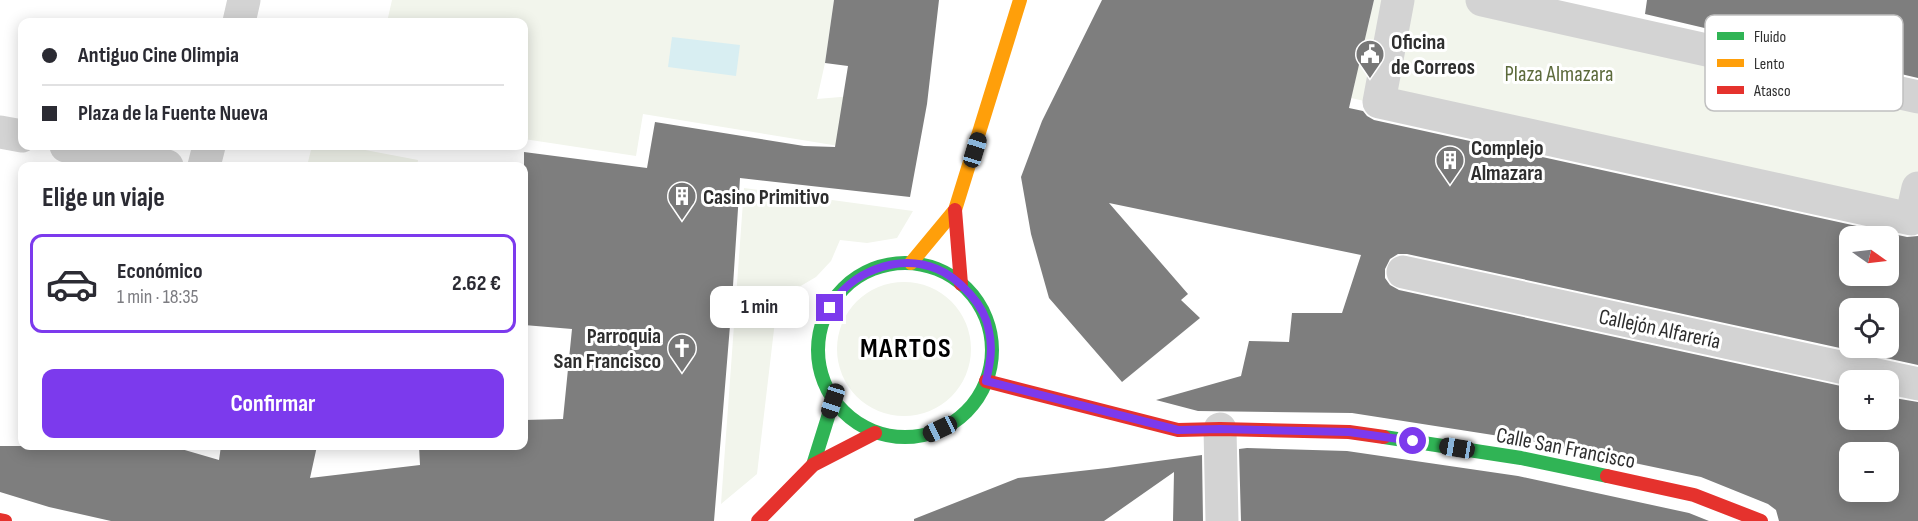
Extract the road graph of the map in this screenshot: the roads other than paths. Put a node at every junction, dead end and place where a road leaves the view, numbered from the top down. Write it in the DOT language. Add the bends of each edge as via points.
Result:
graph roads {
  1 [pos="244,0"];
  2 [pos="1020,0"];
  3 [pos="1398,0"];
  4 [pos="1482,0"];
  5 [pos="240,18"];
  6 [pos="1705,50"];
  7 [pos="1903,94"];
  8 [pos="1918,97"];
  9 [pos="0,132"];
  10 [pos="18,135"];
  11 [pos="86,150"];
  12 [pos="147,162"];
  13 [pos="1918,188"];
  14 [pos="955,210"];
  15 [pos="911,263"];
  16 [pos="1403,272"];
  17 [pos="961,284"];
  18 [pos="986,381"];
  19 [pos="1918,384"];
  20 [pos="833,401"];
  21 [pos="1220,429"];
  22 [pos="875,433"];
  23 [pos="813,465"];
  24 [pos="0,520"];
  25 [pos="5,521"];
  26 [pos="758,521"];
  27 [pos="1222,521"];
  28 [pos="1761,521"];
  1 -- 5 [label="street"];
  2 -- 14 [label="street"];
  3 -- 13 [label="street" via="1379,102 1911,219"];
  4 -- 6 [label="street"];
  7 -- 8 [label="street"];
  9 -- 10 [label="street"];
  11 -- 12 [label="street"];
  14 -- 15 [label="street"];
  14 -- 17 [label="street"];
  15 -- 17 [label="street" via="937,269"];
  15 -- 20 [label="street" via="866,273 836,296 823,320 817,348 821,376"];
  16 -- 19 [label="street, Callejón Alfarería"];
  17 -- 18 [label="street" via="978,304 989,328 992,355"];
  18 -- 21 [label="street, Calle San Francisco" via="1178,430"];
  18 -- 22 [label="street" via="973,405 953,423 928,435 902,438"];
  20 -- 22 [label="street" via="852,420"];
  20 -- 23 [label="street"];
  21 -- 27 [label="street"];
  21 -- 28 [label="street, Calle San Francisco" via="1349,432 1521,458 1694,495"];
  22 -- 23 [label="street"];
  23 -- 26 [label="street"];
  24 -- 25 [label="street"];
}
